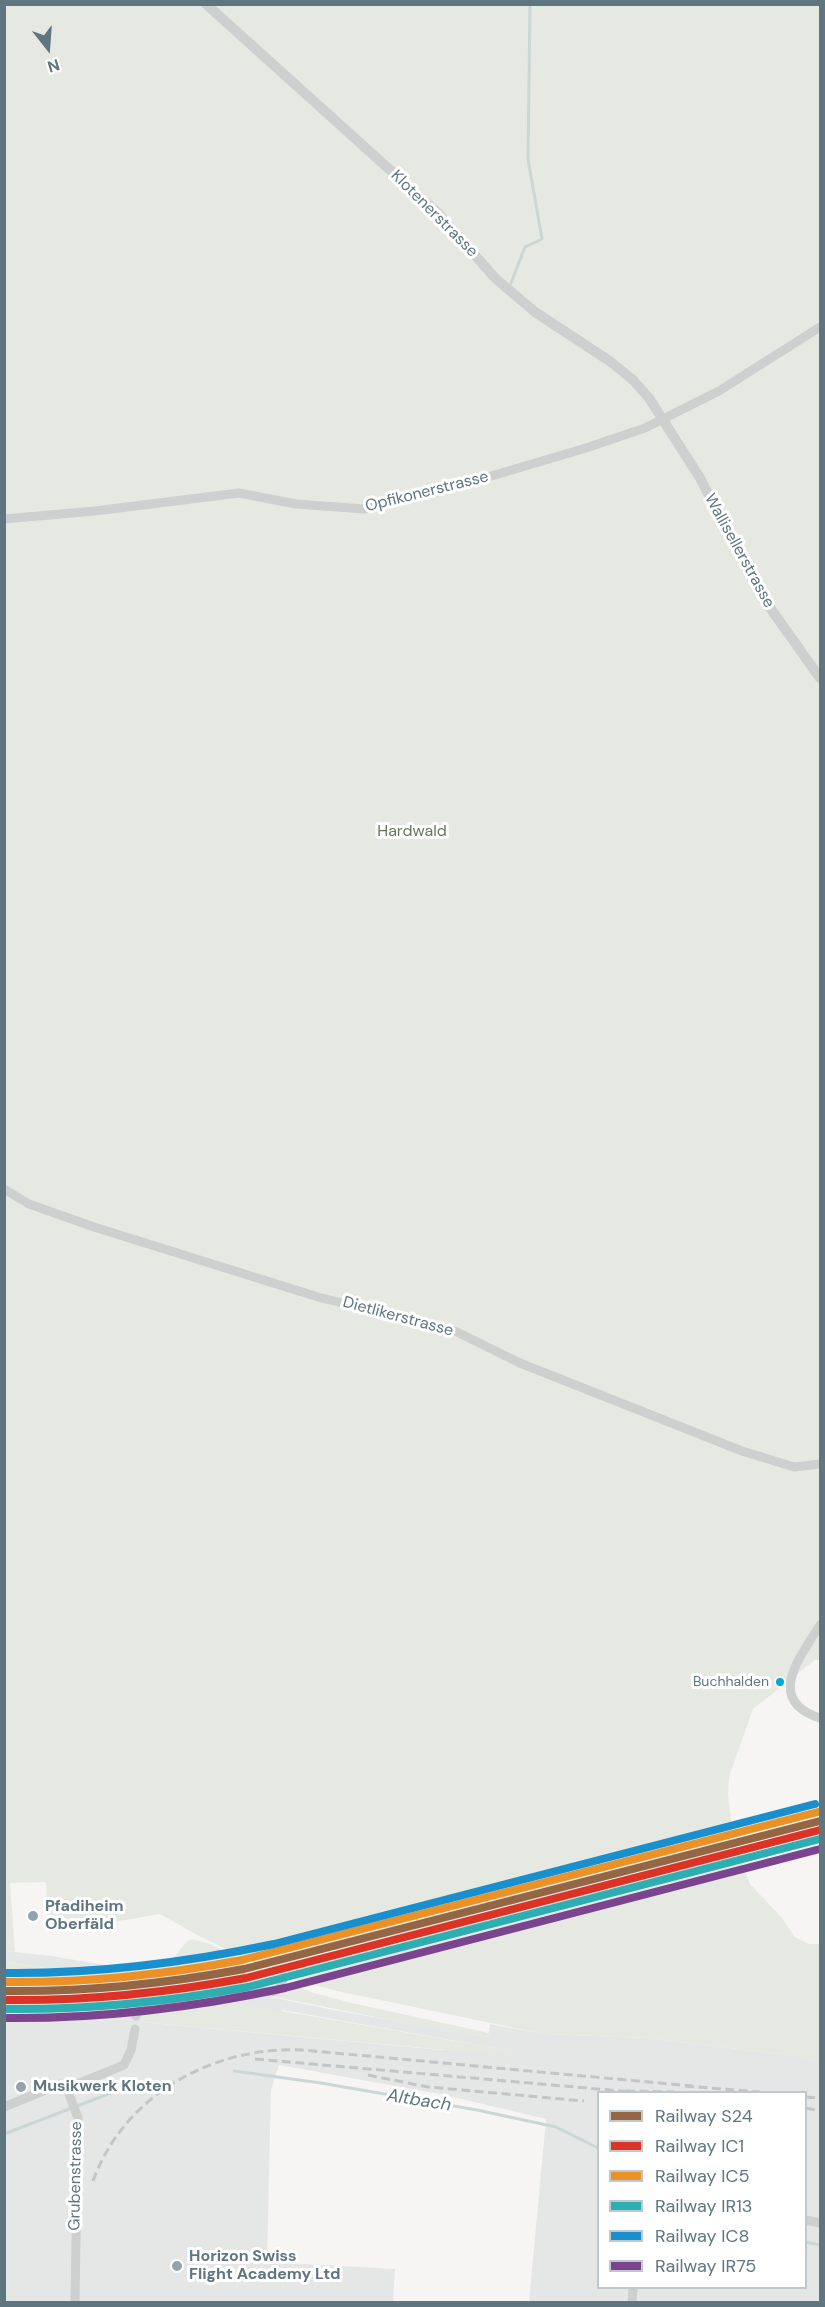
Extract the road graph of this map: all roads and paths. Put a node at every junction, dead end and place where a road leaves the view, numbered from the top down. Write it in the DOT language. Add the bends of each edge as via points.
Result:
graph roads {
  1 [pos="206,4"];
  2 [pos="820,327"];
  3 [pos="663,420"];
  4 [pos="4,519"];
  5 [pos="820,678"];
  6 [pos="4,1189"];
  7 [pos="820,1464"];
  8 [pos="820,1625"];
  9 [pos="820,1718"];
  10 [pos="284,1977"];
  11 [pos="136,2016"];
  12 [pos="135,2029"];
  13 [pos="70,2087"];
  14 [pos="4,2107"];
  15 [pos="75,2302"];
  1 -- 3 [label="street, Klotenerstrasse" via="440,215 495,278 535,312 633,380"];
  2 -- 3 [label="street, Opfikonerstrasse" via="719,391"];
  3 -- 4 [label="street, Opfikonerstrasse" via="586,448 434,493 363,509 296,504 239,493"];
  3 -- 5 [label="street, Wallisellerstrasse" via="700,478 768,605"];
  6 -- 7 [label="street, Dietlikerstrasse" via="29,1204 94,1227 318,1297 455,1331 520,1363 742,1450 794,1467"];
  8 -- 9 [label="street" via="793,1668 790,1684 794,1700"];
  10 -- 11 [label="street" via="279,1989 273,1992 251,1991 207,2002 157,2003 139,2009"];
  12 -- 13 [label="street" via="123,2065"];
  13 -- 14 [label="street" via="60,2084"];
  13 -- 15 [label="street, Grubenstrasse" via="76,2114"];
}
